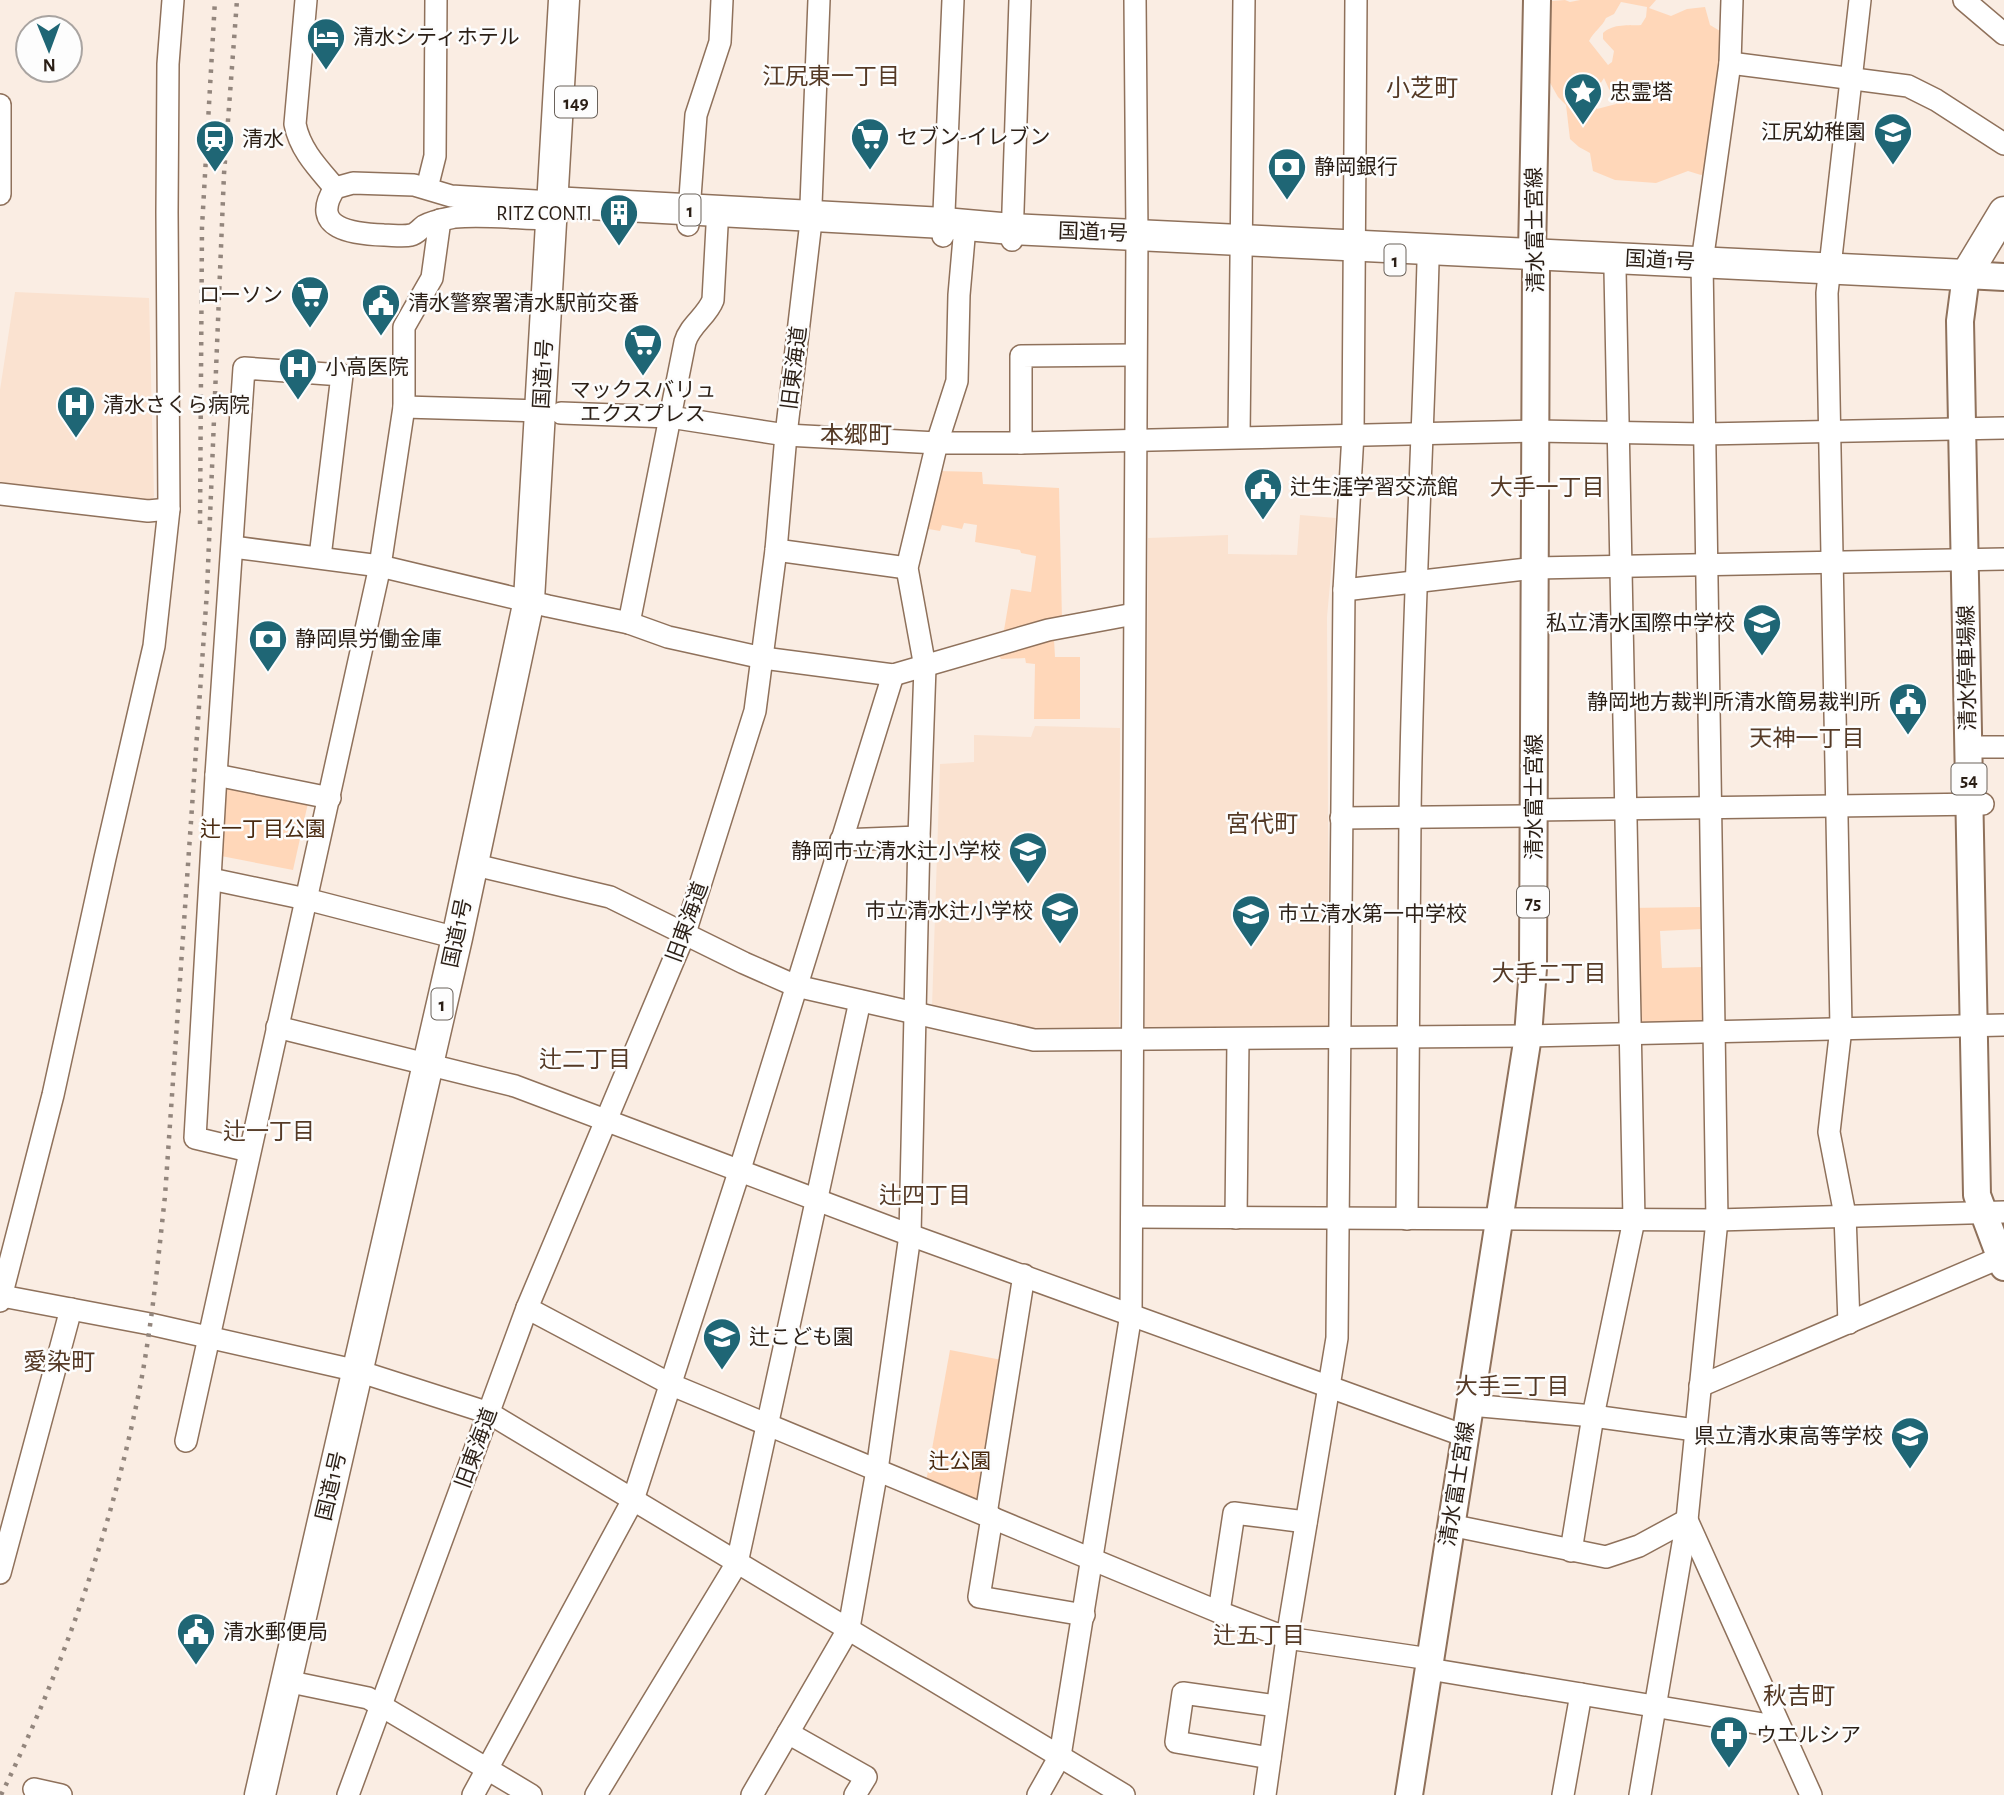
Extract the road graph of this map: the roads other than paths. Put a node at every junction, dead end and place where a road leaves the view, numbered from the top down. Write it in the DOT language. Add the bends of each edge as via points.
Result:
graph roads {
  1 [pos="173,0"];
  2 [pos="306,0"];
  3 [pos="436,0"];
  4 [pos="564,0"];
  5 [pos="582,0"];
  6 [pos="722,0"];
  7 [pos="819,0"];
  8 [pos="953,0"];
  9 [pos="1020,0"];
  10 [pos="1135,0"];
  11 [pos="1244,0"];
  12 [pos="1356,0"];
  13 [pos="1537,0"];
  14 [pos="1732,0"];
  15 [pos="1860,0"];
  16 [pos="1965,0"];
  17 [pos="2004,34"];
  18 [pos="1730,63"];
  19 [pos="1850,79"];
  20 [pos="0,105"];
  21 [pos="2004,144"];
  22 [pos="335,188"];
  23 [pos="427,188"];
  24 [pos="0,194"];
  25 [pos="561,211"];
  26 [pos="2004,212"];
  27 [pos="440,220"];
  28 [pos="698,220"];
  29 [pos="810,223"];
  30 [pos="950,233"];
  31 [pos="1012,234"];
  32 [pos="1137,241"];
  33 [pos="2004,243"];
  34 [pos="1240,246"];
  35 [pos="1355,251"];
  36 [pos="1534,260"];
  37 [pos="1427,262"];
  38 [pos="1702,268"];
  39 [pos="1615,270"];
  40 [pos="1828,274"];
  41 [pos="1984,282"];
  42 [pos="1135,355"];
  43 [pos="404,407"];
  44 [pos="551,412"];
  45 [pos="670,417"];
  46 [pos="1969,428"];
  47 [pos="2004,428"];
  48 [pos="1536,431"];
  49 [pos="1830,431"];
  50 [pos="1620,433"];
  51 [pos="1353,434"];
  52 [pos="1422,434"];
  53 [pos="1704,434"];
  54 [pos="786,435"];
  55 [pos="1239,437"];
  56 [pos="1134,439"];
  57 [pos="937,443"];
  58 [pos="1021,443"];
  59 [pos="0,494"];
  60 [pos="169,509"];
  61 [pos="233,547"];
  62 [pos="776,550"];
  63 [pos="320,557"];
  64 [pos="1971,559"];
  65 [pos="2004,559"];
  66 [pos="1833,562"];
  67 [pos="1708,565"];
  68 [pos="380,566"];
  69 [pos="1622,567"];
  70 [pos="907,568"];
  71 [pos="1535,569"];
  72 [pos="1415,582"];
  73 [pos="1344,590"];
  74 [pos="539,603"];
  75 [pos="1134,614"];
  76 [pos="629,623"];
  77 [pos="763,658"];
  78 [pos="926,667"];
  79 [pos="892,675"];
  80 [pos="1992,747"];
  81 [pos="216,775"];
  82 [pos="330,798"];
  83 [pos="1976,803"];
  84 [pos="1837,805"];
  85 [pos="1712,807"];
  86 [pos="1625,809"];
  87 [pos="1534,813"];
  88 [pos="1410,817"];
  89 [pos="1341,818"];
  90 [pos="919,837"];
  91 [pos="841,840"];
  92 [pos="481,865"];
  93 [pos="211,878"];
  94 [pos="306,900"];
  95 [pos="685,933"];
  96 [pos="457,938"];
  97 [pos="796,986"];
  98 [pos="860,1001"];
  99 [pos="916,1013"];
  100 [pos="1988,1025"];
  101 [pos="277,1027"];
  102 [pos="1840,1028"];
  103 [pos="1716,1032"];
  104 [pos="1630,1034"];
  105 [pos="1528,1036"];
  106 [pos="1410,1038"];
  107 [pos="1134,1039"];
  108 [pos="1339,1039"];
  109 [pos="1238,1040"];
  110 [pos="437,1066"];
  111 [pos="607,1121"];
  112 [pos="249,1151"];
  113 [pos="740,1169"];
  114 [pos="817,1200"];
  115 [pos="1845,1215"];
  116 [pos="1132,1217"];
  117 [pos="1236,1218"];
  118 [pos="1338,1219"];
  119 [pos="1407,1219"];
  120 [pos="1500,1220"];
  121 [pos="1634,1220"];
  122 [pos="1717,1220"];
  123 [pos="910,1235"];
  124 [pos="1999,1236"];
  125 [pos="1024,1275"];
  126 [pos="1,1298"];
  127 [pos="527,1308"];
  128 [pos="71,1309"];
  129 [pos="1130,1314"];
  130 [pos="1849,1322"];
  131 [pos="209,1337"];
  132 [pos="367,1374"];
  133 [pos="672,1385"];
  134 [pos="1700,1386"];
  135 [pos="1328,1388"];
  136 [pos="1470,1405"];
  137 [pos="489,1413"];
  138 [pos="1592,1416"];
  139 [pos="767,1424"];
  140 [pos="1695,1430"];
  141 [pos="1465,1436"];
  142 [pos="186,1441"];
  143 [pos="877,1471"];
  144 [pos="634,1500"];
  145 [pos="989,1515"];
  146 [pos="1687,1520"];
  147 [pos="1306,1522"];
  148 [pos="1450,1525"];
  149 [pos="1571,1551"];
  150 [pos="1093,1559"];
  151 [pos="737,1563"];
  152 [pos="0,1573"];
  153 [pos="1219,1612"];
  154 [pos="1084,1615"];
  155 [pos="849,1628"];
  156 [pos="1287,1638"];
  157 [pos="1429,1664"];
  158 [pos="297,1682"];
  159 [pos="1581,1694"];
  160 [pos="382,1706"];
  161 [pos="1277,1706"];
  162 [pos="1655,1706"];
  163 [pos="1780,1727"];
  164 [pos="788,1734"];
  165 [pos="1060,1756"];
  166 [pos="1270,1758"];
  167 [pos="487,1770"];
  168 [pos="34,1789"];
  169 [pos="61,1795"];
  170 [pos="261,1795"];
  171 [pos="280,1795"];
  172 [pos="348,1795"];
  173 [pos="473,1795"];
  174 [pos="531,1795"];
  175 [pos="596,1795"];
  176 [pos="752,1795"];
  177 [pos="855,1795"];
  178 [pos="1038,1795"];
  179 [pos="1124,1795"];
  180 [pos="1265,1795"];
  181 [pos="1409,1795"];
  182 [pos="1563,1795"];
  183 [pos="1640,1795"];
  184 [pos="1811,1795"];
  1 -- 60 [label="street" via="168,64"];
  2 -- 22 [label="street" via="295,124 306,154"];
  3 -- 23 [label="street" via="435,156"];
  4 -- 25 [label="highway, 149"];
  5 -- 25 [label="highway, 149"];
  6 -- 28 [label="street" via="720,42 696,115"];
  7 -- 29 [label="street, 旧東海道"];
  8 -- 30 [label="street"];
  9 -- 31 [label="street"];
  10 -- 32 [label="street"];
  11 -- 34 [label="street"];
  12 -- 35 [label="street"];
  13 -- 36 [label="main road, 清水富士宮線 / 75"];
  14 -- 18 [label="street"];
  15 -- 19 [label="street"];
  16 -- 17 [label="street"];
  18 -- 19 [label="street"];
  18 -- 38 [label="street"];
  19 -- 21 [label="street" via="1908,86"];
  19 -- 40 [label="street"];
  20 -- 24 [label="street"];
  22 -- 23 [label="street" via="353,183"];
  22 -- 27 [label="street" via="328,217 345,232 411,235"];
  23 -- 25 [label="street" via="451,196"];
  25 -- 27 [label="street"];
  25 -- 28 [label="highway, 国道1号 / 1"];
  25 -- 44 [label="highway, 国道1号 / 1"];
  26 -- 41 [label="highway"];
  27 -- 43 [label="street" via="432,278 404,327"];
  28 -- 29 [label="highway, 国道1号 / 1"];
  28 -- 45 [label="street" via="713,300 688,333"];
  29 -- 30 [label="highway, 国道1号 / 1"];
  29 -- 54 [label="street, 旧東海道"];
  30 -- 31 [label="highway, 国道1号 / 1"];
  30 -- 57 [label="street" via="959,295 957,381"];
  31 -- 32 [label="highway, 国道1号 / 1"];
  32 -- 34 [label="highway, 国道1号 / 1"];
  32 -- 42 [label="street"];
  33 -- 41 [label="highway"];
  34 -- 35 [label="highway, 国道1号 / 1"];
  34 -- 55 [label="street"];
  35 -- 36 [label="highway, 国道1号 / 1"];
  35 -- 37 [label="highway, 国道1号 / 1"];
  35 -- 51 [label="street"];
  36 -- 37 [label="highway, 国道1号 / 1"];
  36 -- 38 [label="highway, 国道1号 / 1"];
  36 -- 39 [label="highway, 国道1号 / 1"];
  36 -- 48 [label="main road, 清水富士宮線 / 75"];
  37 -- 52 [label="street"];
  38 -- 39 [label="highway, 国道1号 / 1"];
  38 -- 40 [label="highway, 国道1号 / 1"];
  38 -- 53 [label="street"];
  39 -- 50 [label="street"];
  40 -- 41 [label="highway, 国道1号 / 1"];
  40 -- 49 [label="street"];
  41 -- 46 [label="main road, 清水停車場線 / 54" via="1973,324"];
  42 -- 56 [label="street"];
  42 -- 58 [label="street" via="1021,356"];
  43 -- 44 [label="street"];
  43 -- 68 [label="street"];
  44 -- 45 [label="street"];
  44 -- 74 [label="highway, 国道1号 / 1"];
  45 -- 54 [label="street"];
  45 -- 76 [label="street"];
  46 -- 47 [label="street"];
  46 -- 49 [label="street"];
  46 -- 64 [label="main road, 清水停車場線 / 54"];
  48 -- 50 [label="street"];
  48 -- 52 [label="street"];
  48 -- 71 [label="main road, 清水富士宮線 / 75"];
  49 -- 53 [label="street"];
  49 -- 66 [label="street"];
  50 -- 53 [label="street"];
  50 -- 69 [label="street"];
  51 -- 52 [label="street"];
  51 -- 55 [label="street"];
  51 -- 73 [label="street"];
  52 -- 72 [label="street"];
  53 -- 67 [label="street"];
  54 -- 57 [label="street"];
  54 -- 62 [label="street, 旧東海道"];
  55 -- 56 [label="street"];
  56 -- 58 [label="street"];
  56 -- 75 [label="street"];
  57 -- 58 [label="street"];
  57 -- 70 [label="street"];
  59 -- 60 [label="street" via="148,511"];
  60 -- 126 [label="street" via="154,646 53,1095"];
  61 -- 63 [label="street"];
  61 -- 63 [label="street" via="244,368 342,375"];
  61 -- 81 [label="street"];
  62 -- 70 [label="street"];
  62 -- 77 [label="street, 旧東海道"];
  63 -- 68 [label="street"];
  64 -- 65 [label="street"];
  64 -- 66 [label="street"];
  64 -- 80 [label="main road, 清水停車場線 / 54"];
  64 -- 83 [label="main road, 清水停車場線 / 54"];
  66 -- 67 [label="street"];
  66 -- 84 [label="street"];
  67 -- 69 [label="street"];
  67 -- 85 [label="street"];
  68 -- 74 [label="street"];
  68 -- 82 [label="street"];
  69 -- 71 [label="street"];
  69 -- 86 [label="street"];
  70 -- 78 [label="street"];
  71 -- 72 [label="street"];
  71 -- 87 [label="main road, 清水富士宮線 / 75"];
  72 -- 73 [label="street"];
  72 -- 88 [label="street"];
  73 -- 89 [label="street"];
  74 -- 76 [label="street"];
  74 -- 92 [label="highway, 国道1号 / 1"];
  75 -- 78 [label="street" via="1048,630"];
  75 -- 107 [label="street"];
  76 -- 77 [label="street" via="668,637"];
  77 -- 79 [label="street"];
  77 -- 95 [label="street, 旧東海道" via="748,738"];
  78 -- 79 [label="street"];
  78 -- 90 [label="street"];
  79 -- 91 [label="street"];
  80 -- 83 [label="main road, 清水停車場線 / 54"];
  81 -- 82 [label="street"];
  81 -- 93 [label="street"];
  82 -- 94 [label="street"];
  83 -- 84 [label="street"];
  83 -- 100 [label="main road, 清水停車場線 / 54"];
  84 -- 85 [label="street"];
  84 -- 102 [label="street"];
  85 -- 86 [label="street"];
  85 -- 103 [label="street"];
  86 -- 87 [label="street"];
  86 -- 104 [label="street"];
  87 -- 88 [label="street"];
  87 -- 105 [label="main road, 清水富士宮線 / 75"];
  88 -- 89 [label="street"];
  88 -- 106 [label="street"];
  89 -- 108 [label="street"];
  90 -- 91 [label="street"];
  90 -- 99 [label="street"];
  91 -- 97 [label="street"];
  92 -- 95 [label="street" via="610,897"];
  92 -- 96 [label="highway, 国道1号 / 1"];
  92 -- 110 [label="highway, 国道1号 / 1"];
  93 -- 94 [label="street"];
  93 -- 112 [label="street" via="195,1139"];
  94 -- 96 [label="street"];
  94 -- 101 [label="street"];
  95 -- 97 [label="street"];
  95 -- 111 [label="street, 旧東海道"];
  96 -- 110 [label="highway, 国道1号 / 1"];
  97 -- 98 [label="street"];
  97 -- 113 [label="street"];
  98 -- 99 [label="street"];
  98 -- 114 [label="street"];
  99 -- 107 [label="street" via="1034,1040"];
  99 -- 123 [label="street"];
  100 -- 102 [label="street"];
  100 -- 124 [label="main road, 清水停車場線 / 54" via="1990,1194"];
  101 -- 110 [label="street"];
  101 -- 112 [label="street"];
  102 -- 103 [label="street"];
  102 -- 115 [label="street" via="1829,1132"];
  103 -- 104 [label="street"];
  103 -- 122 [label="street"];
  104 -- 105 [label="street"];
  104 -- 121 [label="street"];
  105 -- 106 [label="street"];
  105 -- 120 [label="main road, 清水富士宮線 / 75"];
  106 -- 108 [label="street"];
  106 -- 119 [label="street"];
  107 -- 109 [label="street"];
  107 -- 116 [label="street"];
  108 -- 109 [label="street"];
  108 -- 118 [label="street"];
  109 -- 117 [label="street"];
  110 -- 111 [label="street" via="515,1086"];
  110 -- 132 [label="highway, 国道1号 / 1"];
  111 -- 113 [label="street"];
  111 -- 127 [label="street, 旧東海道"];
  112 -- 131 [label="street"];
  113 -- 114 [label="street"];
  113 -- 133 [label="street"];
  114 -- 123 [label="street"];
  114 -- 139 [label="street"];
  115 -- 122 [label="street"];
  115 -- 124 [label="street"];
  115 -- 130 [label="street"];
  116 -- 117 [label="street"];
  116 -- 129 [label="street"];
  117 -- 118 [label="street"];
  118 -- 119 [label="street"];
  118 -- 135 [label="street" via="1337,1338"];
  119 -- 120 [label="street"];
  120 -- 121 [label="street"];
  120 -- 136 [label="main road, 清水富士宮線 / 75"];
  121 -- 122 [label="street"];
  121 -- 138 [label="street"];
  122 -- 134 [label="street"];
  123 -- 125 [label="street"];
  123 -- 143 [label="street"];
  124 -- 130 [label="street"];
  125 -- 129 [label="street"];
  125 -- 145 [label="street"];
  126 -- 128 [label="street"];
  127 -- 133 [label="street"];
  127 -- 137 [label="street, 旧東海道"];
  128 -- 131 [label="street"];
  128 -- 152 [label="street"];
  129 -- 135 [label="street"];
  129 -- 150 [label="street"];
  130 -- 134 [label="street"];
  131 -- 132 [label="street"];
  131 -- 142 [label="street"];
  132 -- 137 [label="street"];
  132 -- 158 [label="highway, 国道1号 / 1"];
  133 -- 139 [label="street"];
  133 -- 144 [label="street"];
  134 -- 140 [label="street"];
  135 -- 141 [label="street"];
  135 -- 147 [label="street"];
  136 -- 138 [label="street"];
  136 -- 141 [label="main road, 清水富士宮線 / 75"];
  137 -- 144 [label="street"];
  137 -- 160 [label="street, 旧東海道"];
  138 -- 140 [label="street"];
  138 -- 149 [label="street"];
  139 -- 143 [label="street"];
  139 -- 151 [label="street"];
  140 -- 146 [label="street"];
  141 -- 148 [label="main road, 清水富士宮線 / 75"];
  143 -- 145 [label="street"];
  143 -- 155 [label="street"];
  144 -- 151 [label="street"];
  144 -- 167 [label="street"];
  145 -- 150 [label="street"];
  145 -- 154 [label="street" via="979,1597"];
  146 -- 149 [label="street" via="1639,1546 1606,1557"];
  146 -- 162 [label="street"];
  146 -- 163 [label="street"];
  147 -- 153 [label="street" via="1234,1513"];
  147 -- 156 [label="street"];
  148 -- 149 [label="street"];
  148 -- 157 [label="main road, 清水富士宮線 / 75"];
  150 -- 153 [label="street"];
  150 -- 154 [label="street"];
  151 -- 155 [label="street"];
  151 -- 175 [label="street"];
  153 -- 156 [label="street"];
  154 -- 165 [label="street"];
  155 -- 164 [label="street"];
  155 -- 165 [label="street"];
  156 -- 157 [label="street"];
  156 -- 161 [label="street"];
  157 -- 159 [label="street"];
  157 -- 181 [label="main road, 清水富士宮線 / 75"];
  158 -- 160 [label="street" via="368,1698"];
  158 -- 170 [label="highway, 国道1号 / 1"];
  158 -- 171 [label="highway, 国道1号 / 1"];
  159 -- 162 [label="street"];
  159 -- 182 [label="street"];
  160 -- 167 [label="street"];
  160 -- 172 [label="street, 旧東海道"];
  161 -- 166 [label="street"];
  161 -- 166 [label="street" via="1183,1693 1176,1742"];
  162 -- 163 [label="street"];
  162 -- 183 [label="street"];
  163 -- 184 [label="street"];
  164 -- 176 [label="street"];
  164 -- 177 [label="street" via="866,1777"];
  165 -- 178 [label="street"];
  165 -- 179 [label="street"];
  166 -- 180 [label="street"];
  167 -- 173 [label="street"];
  167 -- 174 [label="street"];
  168 -- 169 [label="street"];
}
